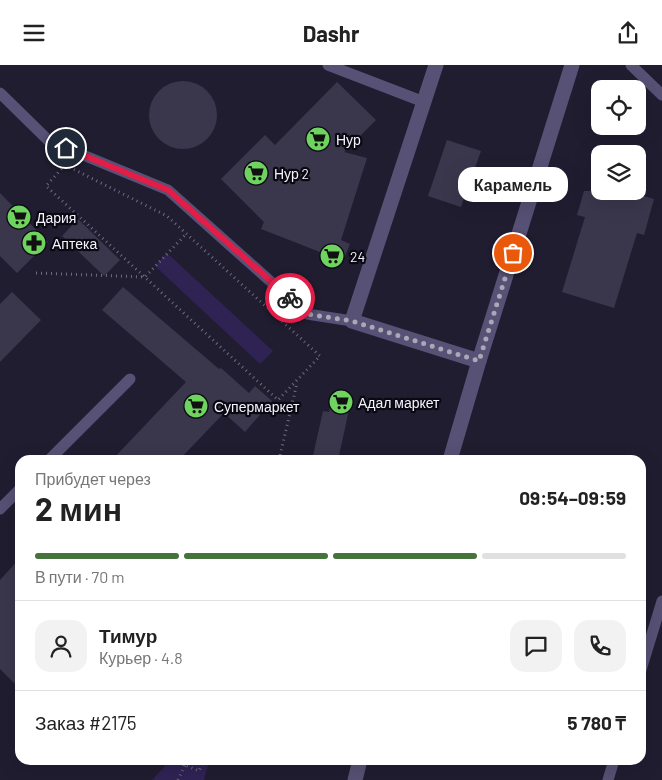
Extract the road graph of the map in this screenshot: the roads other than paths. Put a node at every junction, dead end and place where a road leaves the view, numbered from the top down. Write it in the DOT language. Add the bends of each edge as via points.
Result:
graph roads {
  1 [pos="328,65"];
  2 [pos="436,65"];
  3 [pos="572,65"];
  4 [pos="631,65"];
  5 [pos="0,93"];
  6 [pos="662,95"];
  7 [pos="424,102"];
  8 [pos="352,321"];
  9 [pos="479,361"];
  10 [pos="130,379"];
  11 [pos="54,455"];
  12 [pos="451,455"];
  13 [pos="15,494"];
  14 [pos="0,509"];
  15 [pos="662,601"];
  16 [pos="646,654"];
  17 [pos="358,765"];
  18 [pos="612,765"];
  19 [pos="354,780"];
  20 [pos="608,780"];
  1 -- 7 [label="lane"];
  2 -- 7 [label="street"];
  3 -- 9 [label="street"];
  4 -- 6 [label="lane"];
  5 -- 8 [label="lane" via="49,141 168,190 307,314"];
  7 -- 8 [label="street"];
  8 -- 9 [label="street"];
  9 -- 12 [label="street"];
  10 -- 11 [label="lane"];
  13 -- 14 [label="lane"];
  15 -- 16 [label="lane"];
  17 -- 19 [label="street"];
  18 -- 20 [label="lane"];
}
